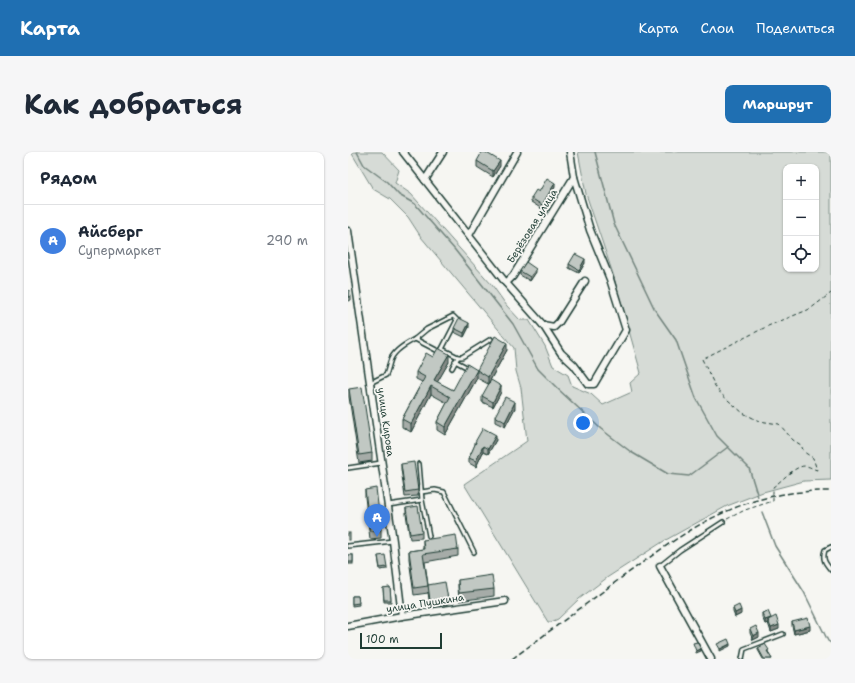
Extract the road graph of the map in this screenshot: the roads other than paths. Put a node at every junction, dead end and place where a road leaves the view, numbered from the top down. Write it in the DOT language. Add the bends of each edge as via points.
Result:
graph roads {
  1 [pos="403,152"];
  2 [pos="443,152"];
  3 [pos="517,152"];
  4 [pos="570,152"];
  5 [pos="574,177"];
  6 [pos="425,180"];
  7 [pos="348,230"];
  8 [pos="469,236"];
  9 [pos="585,281"];
  10 [pos="506,284"];
  11 [pos="543,325"];
  12 [pos="415,339"];
  13 [pos="490,339"];
  14 [pos="442,349"];
  15 [pos="458,357"];
  16 [pos="455,361"];
  17 [pos="452,368"];
  18 [pos="472,370"];
  19 [pos="370,383"];
  20 [pos="381,463"];
  21 [pos="419,464"];
  22 [pos="348,468"];
  23 [pos="421,492"];
  24 [pos="422,500"];
  25 [pos="388,505"];
  26 [pos="723,522"];
  27 [pos="428,536"];
  28 [pos="393,541"];
  29 [pos="348,546"];
  30 [pos="831,547"];
  31 [pos="474,552"];
  32 [pos="660,566"];
  33 [pos="831,570"];
  34 [pos="505,601"];
  35 [pos="402,616"];
  36 [pos="348,626"];
  37 [pos="783,634"];
  38 [pos="710,659"];
  39 [pos="742,659"];
  1 -- 6 [label="street"];
  2 -- 6 [label="street"];
  3 -- 8 [label="street"];
  4 -- 5 [label="street"];
  5 -- 10 [label="street, Берёзовая улица" via="514,276"];
  5 -- 11 [label="street" via="626,330 599,378 594,384 588,384 561,353"];
  6 -- 8 [label="street"];
  7 -- 19 [label="street, улица Кирова"];
  8 -- 10 [label="street"];
  9 -- 11 [label="street" via="559,322 554,327"];
  10 -- 11 [label="street"];
  12 -- 14 [label="lane" via="440,352"];
  12 -- 14 [label="lane" via="427,329 453,316 457,320"];
  12 -- 19 [label="lane" via="405,344 390,360 386,375"];
  13 -- 15 [label="lane"];
  14 -- 15 [label="lane"];
  15 -- 16 [label="lane"];
  16 -- 17 [label="lane"];
  16 -- 18 [label="lane"];
  19 -- 20 [label="street, улица Кирова"];
  20 -- 22 [label="lane"];
  20 -- 25 [label="street, улица Кирова"];
  21 -- 23 [label="lane"];
  23 -- 24 [label="lane"];
  23 -- 31 [label="lane" via="444,492"];
  24 -- 25 [label="lane"];
  24 -- 27 [label="lane"];
  25 -- 28 [label="street, улица Кирова"];
  26 -- 32 [label="lane"];
  28 -- 29 [label="lane"];
  28 -- 35 [label="street, улица Кирова"];
  30 -- 33 [label="lane" via="825,550 823,555"];
  32 -- 38 [label="street"];
  34 -- 35 [label="street, улица Пушкина"];
  35 -- 36 [label="street, улица Пушкина"];
  37 -- 39 [label="lane" via="744,650"];
}
